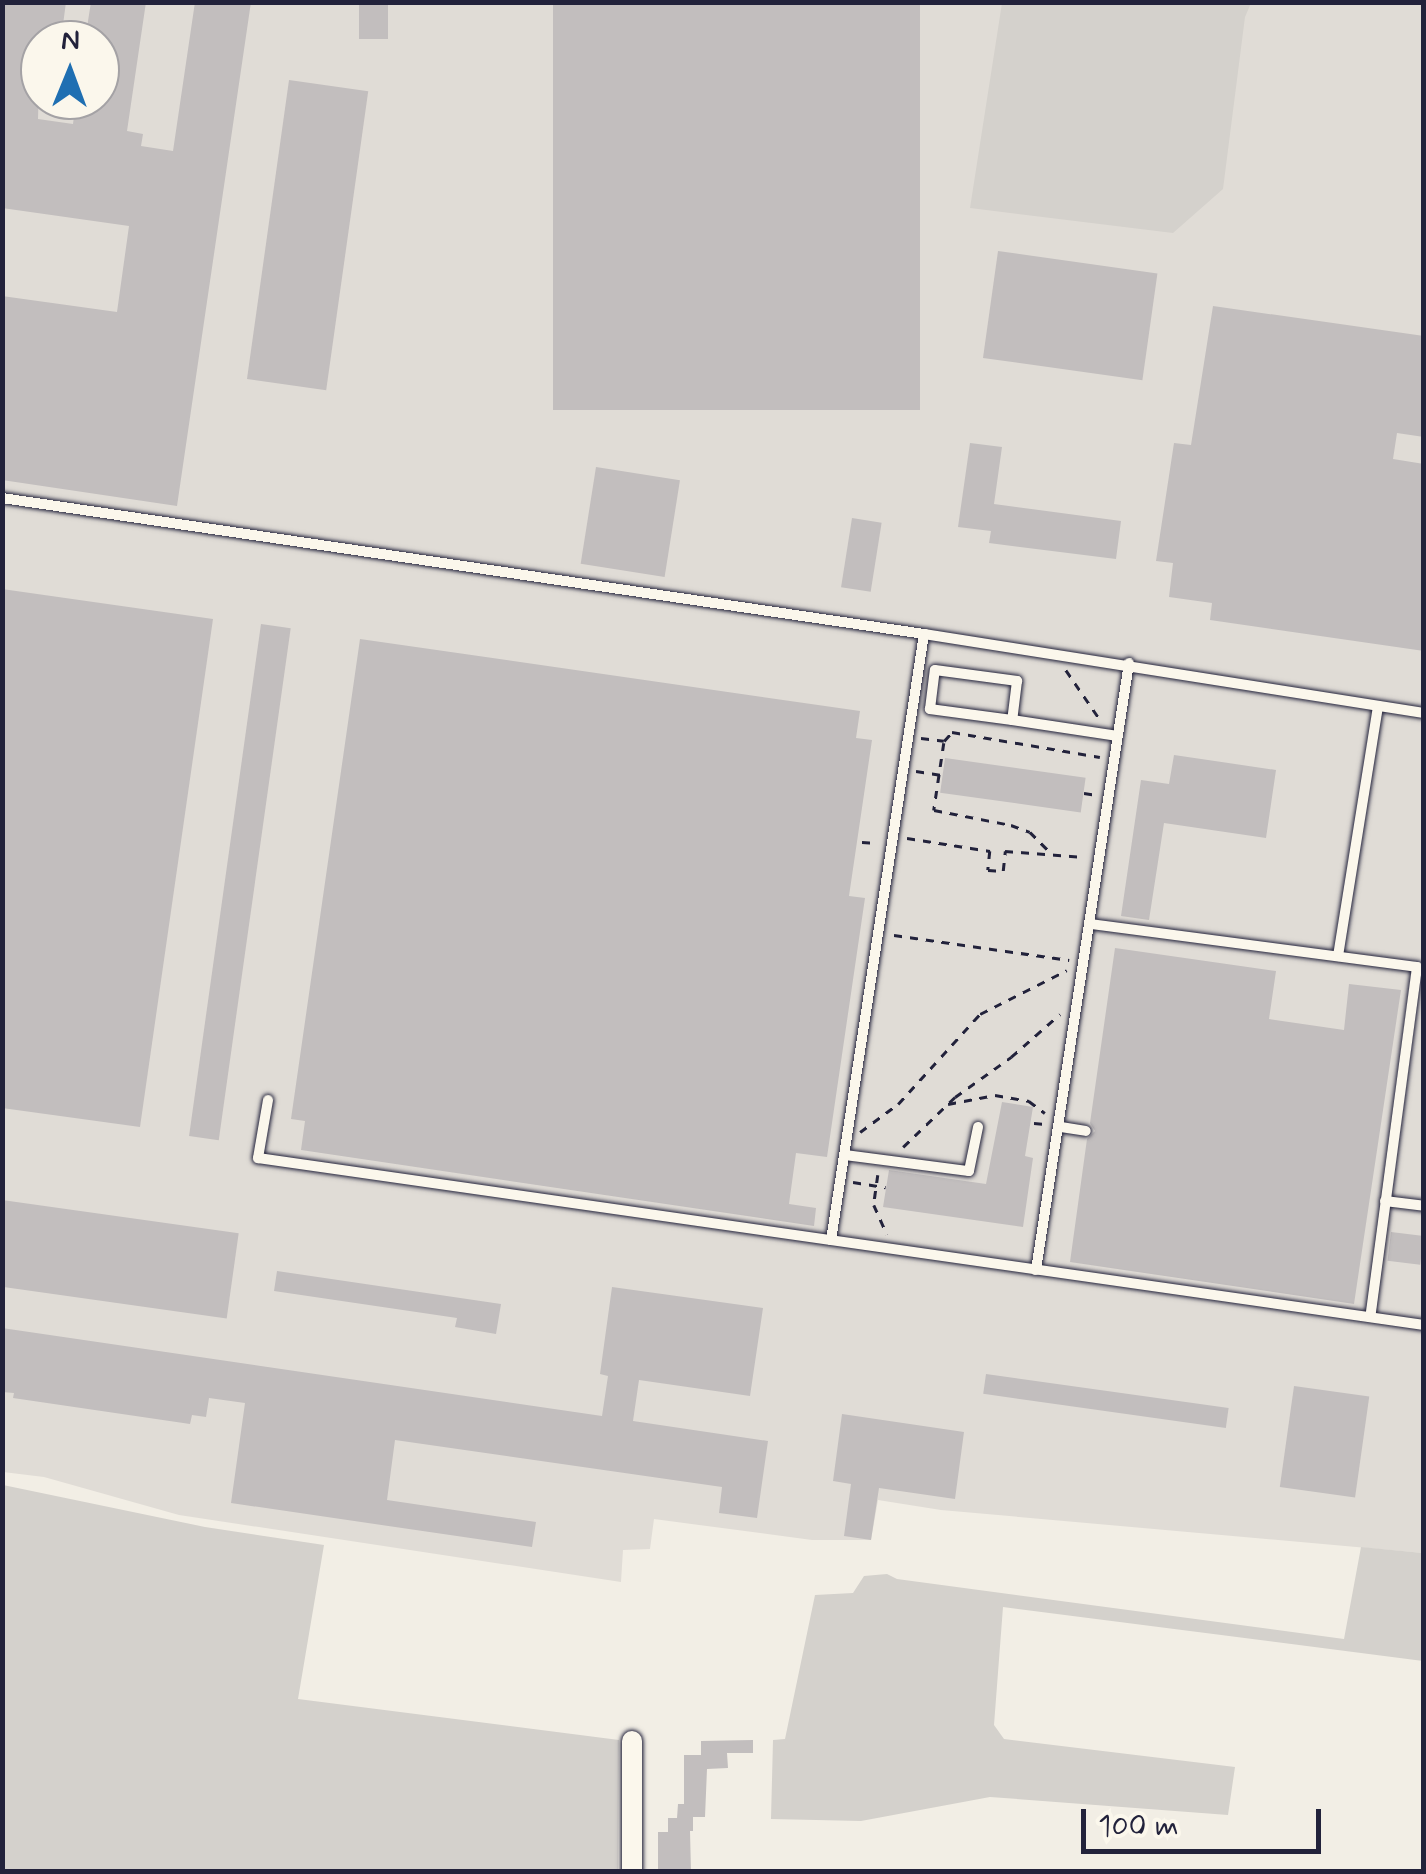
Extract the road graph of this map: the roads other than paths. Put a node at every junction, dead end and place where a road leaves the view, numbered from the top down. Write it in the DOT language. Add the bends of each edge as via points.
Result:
graph roads {
  1 [pos="2,498"];
  2 [pos="924,634"];
  3 [pos="1129,663"];
  4 [pos="1378,706"];
  5 [pos="1424,713"];
  6 [pos="1012,720"];
  7 [pos="1115,736"];
  8 [pos="1091,924"];
  9 [pos="1338,956"];
  10 [pos="1420,974"];
  11 [pos="268,1100"];
  12 [pos="978,1127"];
  13 [pos="1062,1127"];
  14 [pos="1086,1131"];
  15 [pos="845,1154"];
  16 [pos="1386,1201"];
  17 [pos="1424,1206"];
  18 [pos="831,1240"];
  19 [pos="1036,1270"];
  20 [pos="1370,1317"];
  21 [pos="1424,1325"];
  22 [pos="632,1741"];
  23 [pos="632,1872"];
  1 -- 2 [label="lane"];
  2 -- 3 [label="lane"];
  2 -- 15 [label="lane"];
  3 -- 4 [label="lane"];
  3 -- 7 [label="lane"];
  4 -- 5 [label="lane"];
  4 -- 9 [label="lane"];
  6 -- 6 [label="lane" via="1017,681 936,670 930,709"];
  6 -- 7 [label="lane"];
  7 -- 8 [label="lane"];
  8 -- 9 [label="lane"];
  8 -- 13 [label="lane"];
  9 -- 10 [label="lane" via="1417,967"];
  10 -- 16 [label="lane"];
  11 -- 18 [label="lane" via="258,1158"];
  12 -- 15 [label="lane" via="970,1171"];
  13 -- 14 [label="lane"];
  13 -- 19 [label="lane"];
  15 -- 18 [label="lane"];
  16 -- 17 [label="lane"];
  16 -- 20 [label="lane"];
  18 -- 19 [label="lane"];
  19 -- 20 [label="lane"];
  20 -- 21 [label="lane"];
  22 -- 23 [label="street"];
}
